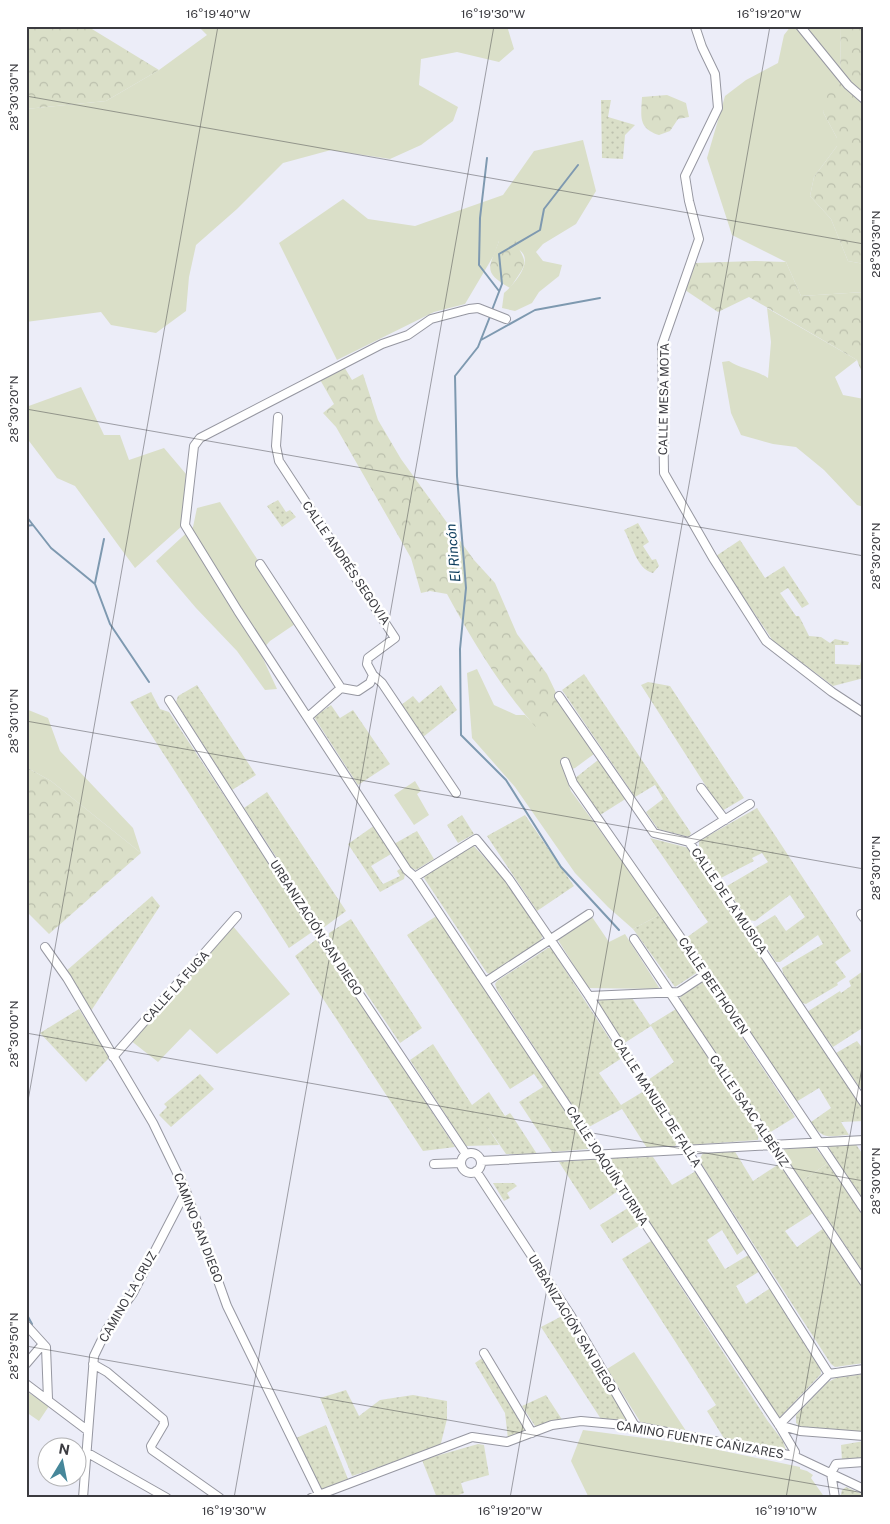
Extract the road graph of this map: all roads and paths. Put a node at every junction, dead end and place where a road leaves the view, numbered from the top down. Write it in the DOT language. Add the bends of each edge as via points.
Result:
graph roads {
  1 [pos="695,26"];
  2 [pos="800,26"];
  3 [pos="864,100"];
  4 [pos="506,319"];
  5 [pos="278,417"];
  6 [pos="260,564"];
  7 [pos="373,675"];
  8 [pos="341,688"];
  9 [pos="559,696"];
  10 [pos="169,700"];
  11 [pos="864,713"];
  12 [pos="308,717"];
  13 [pos="564,762"];
  14 [pos="701,788"];
  15 [pos="456,793"];
  16 [pos="750,804"];
  17 [pos="724,820"];
  18 [pos="689,842"];
  19 [pos="416,877"];
  20 [pos="589,914"];
  21 [pos="237,916"];
  22 [pos="634,939"];
  23 [pos="551,940"];
  24 [pos="45,947"];
  25 [pos="706,974"];
  26 [pos="487,981"];
  27 [pos="671,993"];
  28 [pos="589,996"];
  29 [pos="113,1057"];
  30 [pos="864,1104"];
  31 [pos="864,1140"];
  32 [pos="818,1143"];
  33 [pos="772,1146"];
  34 [pos="687,1150"];
  35 [pos="466,1154"];
  36 [pos="600,1156"];
  37 [pos="481,1161"];
  38 [pos="462,1163"];
  39 [pos="434,1164"];
  40 [pos="476,1171"];
  41 [pos="186,1191"];
  42 [pos="864,1210"];
  43 [pos="864,1282"];
  44 [pos="26,1325"];
  45 [pos="43,1344"];
  46 [pos="484,1353"];
  47 [pos="26,1364"];
  48 [pos="93,1364"];
  49 [pos="864,1369"];
  50 [pos="829,1374"];
  51 [pos="26,1384"];
  52 [pos="48,1398"];
  53 [pos="779,1425"];
  54 [pos="635,1426"];
  55 [pos="87,1430"];
  56 [pos="532,1433"];
  57 [pos="87,1436"];
  58 [pos="864,1436"];
  59 [pos="88,1453"];
  60 [pos="794,1456"];
  61 [pos="864,1462"];
  62 [pos="831,1473"];
  63 [pos="864,1490"];
  64 [pos="320,1496"];
  65 [pos="168,1498"];
  66 [pos="220,1498"];
  67 [pos="311,1498"];
  68 [pos="835,1498"];
  1 -- 11 [label="street, CALLE MESA MOTA" via="715,74 718,108 686,176 688,201 699,239 662,344 664,473 766,641"];
  2 -- 3 [label="street"];
  4 -- 12 [label="street, CALLE JOAQUÍN TURINA" via="478,308 431,319 408,334 382,344 200,438 194,446 185,526"];
  5 -- 7 [label="street, CALLE ANDRÉS SEGOVIA" via="279,461 395,638 368,658 367,664"];
  6 -- 8 [label="street"];
  7 -- 8 [label="street" via="370,683 358,691"];
  7 -- 15 [label="street" via="382,682"];
  8 -- 12 [label="street"];
  9 -- 18 [label="street, CALLE DE LA MUSICA" via="654,833"];
  10 -- 35 [label="street, URBANIZACIÓN SAN DIEGO" via="319,934"];
  12 -- 19 [label="street, CALLE JOAQUÍN TURINA" via="407,870"];
  13 -- 25 [label="street, CALLE BEETHOVEN" via="573,783"];
  14 -- 17 [label="street"];
  16 -- 17 [label="street"];
  17 -- 18 [label="street"];
  18 -- 30 [label="street, CALLE DE LA MUSICA"];
  19 -- 23 [label="street, CALLE MANUEL DE FALLA" via="476,839 509,879"];
  19 -- 26 [label="street, CALLE JOAQUÍN TURINA"];
  20 -- 23 [label="street"];
  21 -- 29 [label="street, CALLE LA FUGA"];
  22 -- 27 [label="street, CALLE ISAAC ALBÉNIZ"];
  23 -- 26 [label="street"];
  23 -- 28 [label="street, CALLE MANUEL DE FALLA"];
  24 -- 29 [label="street, CAMINO SAN DIEGO"];
  25 -- 27 [label="street" via="680,992"];
  25 -- 32 [label="street, CALLE BEETHOVEN"];
  26 -- 36 [label="street, CALLE JOAQUÍN TURINA"];
  27 -- 28 [label="street"];
  27 -- 33 [label="street, CALLE ISAAC ALBÉNIZ"];
  28 -- 34 [label="street, CALLE MANUEL DE FALLA"];
  29 -- 41 [label="street, CAMINO SAN DIEGO" via="153,1123"];
  31 -- 32 [label="street"];
  32 -- 33 [label="street"];
  32 -- 42 [label="street, CALLE BEETHOVEN"];
  33 -- 34 [label="street"];
  33 -- 43 [label="street, CALLE ISAAC ALBÉNIZ"];
  34 -- 36 [label="street"];
  34 -- 50 [label="street, CALLE MANUEL DE FALLA"];
  35 -- 37 [label="street" via="476,1154"];
  35 -- 38 [label="street"];
  36 -- 37 [label="street"];
  36 -- 53 [label="street, CALLE JOAQUÍN TURINA"];
  37 -- 40 [label="street"];
  38 -- 39 [label="street"];
  38 -- 40 [label="street" via="466,1171"];
  40 -- 54 [label="street, URBANIZACIÓN SAN DIEGO" via="571,1316"];
  41 -- 48 [label="street, CAMINO LA CRUZ" via="132,1293 107,1329"];
  41 -- 64 [label="street, CAMINO SAN DIEGO" via="227,1306"];
  44 -- 45 [label="street"];
  45 -- 47 [label="street"];
  45 -- 52 [label="street" via="46,1347"];
  46 -- 56 [label="street"];
  48 -- 55 [label="street, CAMINO LA CRUZ"];
  48 -- 66 [label="street" via="163,1418 164,1424 151,1446 152,1450"];
  49 -- 50 [label="street"];
  50 -- 53 [label="street"];
  51 -- 52 [label="street"];
  52 -- 55 [label="street"];
  53 -- 58 [label="street" via="800,1431"];
  53 -- 60 [label="street, CALLE JOAQUÍN TURINA" via="795,1452"];
  54 -- 56 [label="street, CAMINO FUENTE CAÑIZARES" via="581,1421 552,1425"];
  54 -- 60 [label="street, CAMINO FUENTE CAÑIZARES"];
  55 -- 57 [label="street, CAMINO LA CRUZ"];
  56 -- 64 [label="street, CAMINO FUENTE CAÑIZARES" via="507,1442 472,1437"];
  59 -- 65 [label="street"];
  60 -- 62 [label="street, CAMINO FUENTE CAÑIZARES"];
  61 -- 62 [label="street" via="836,1464"];
  62 -- 63 [label="street, CAMINO FUENTE CAÑIZARES"];
  62 -- 68 [label="street"];
  64 -- 67 [label="street, CAMINO FUENTE CAÑIZARES"];
}
